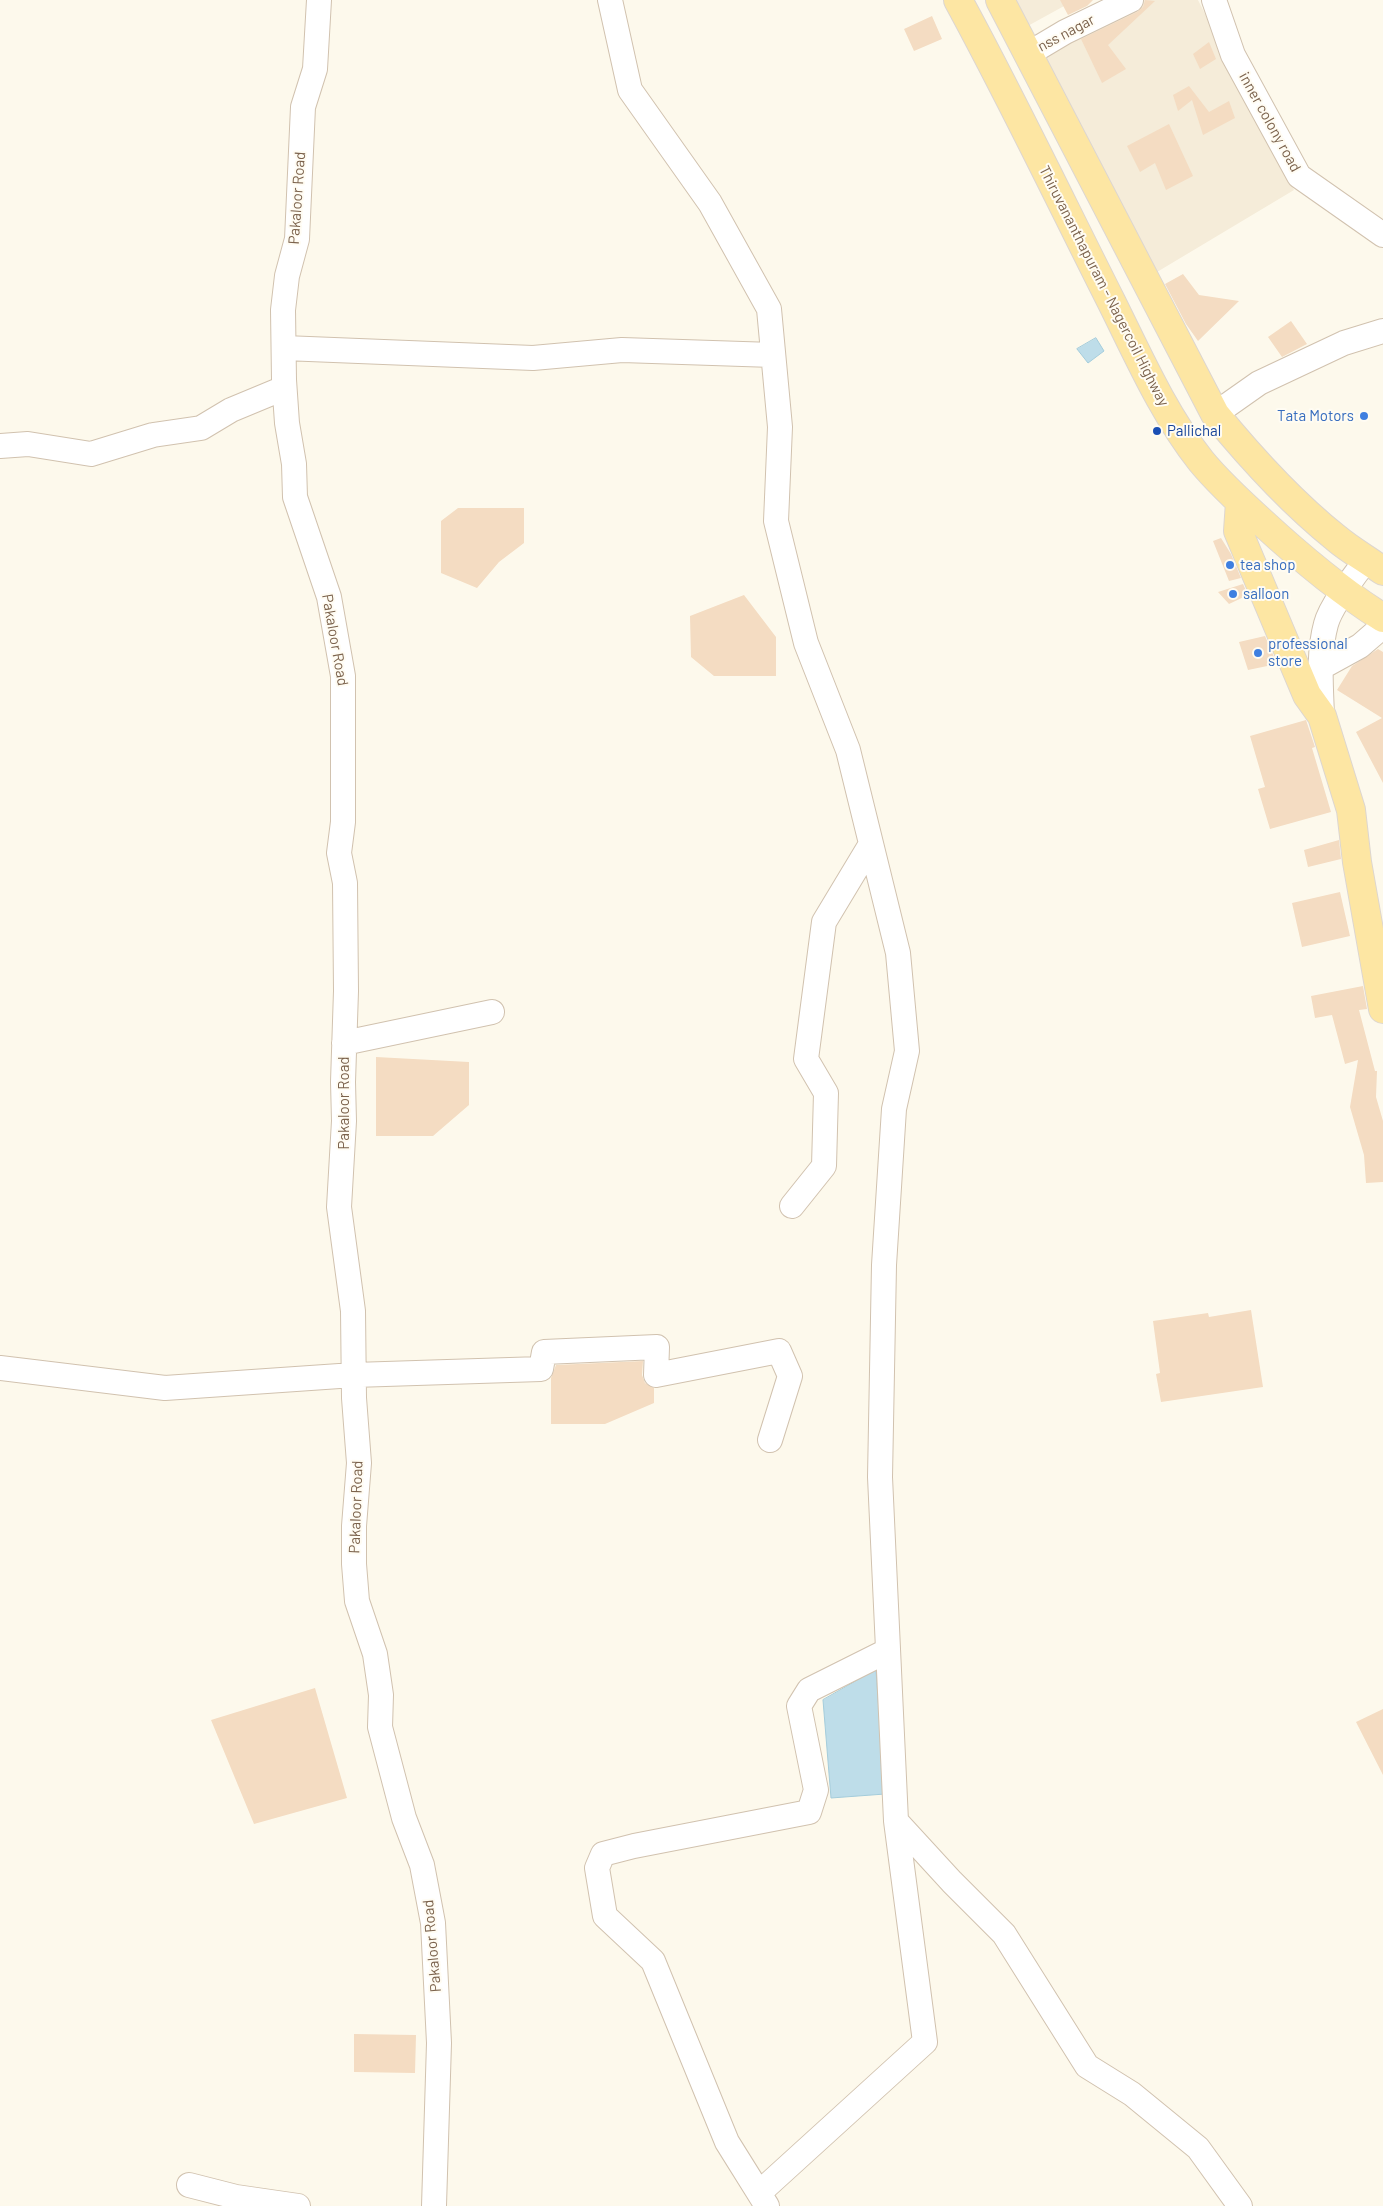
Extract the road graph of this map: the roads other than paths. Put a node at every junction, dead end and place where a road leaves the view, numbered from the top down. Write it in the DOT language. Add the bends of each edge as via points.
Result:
graph roads {
  1 [pos="320,0"];
  2 [pos="610,0"];
  3 [pos="958,0"];
  4 [pos="1000,0"];
  5 [pos="1131,0"];
  6 [pos="1214,0"];
  7 [pos="1028,54"];
  8 [pos="1383,235"];
  9 [pos="1383,331"];
  10 [pos="284,348"];
  11 [pos="773,355"];
  12 [pos="284,388"];
  13 [pos="1215,414"];
  14 [pos="0,446"];
  15 [pos="1240,502"];
  16 [pos="1375,565"];
  17 [pos="1344,591"];
  18 [pos="1383,618"];
  19 [pos="1383,626"];
  20 [pos="1320,668"];
  21 [pos="1322,716"];
  22 [pos="871,844"];
  23 [pos="1383,1009"];
  24 [pos="492,1012"];
  25 [pos="344,1043"];
  26 [pos="792,1206"];
  27 [pos="0,1368"];
  28 [pos="354,1375"];
  29 [pos="770,1440"];
  30 [pos="887,1652"];
  31 [pos="896,1821"];
  32 [pos="189,2185"];
  33 [pos="763,2200"];
  34 [pos="298,2206"];
  35 [pos="434,2206"];
  36 [pos="1240,2206"];
  1 -- 10 [label="street, Pakaloor Road" via="315,69 303,107 297,239 287,276 283,310"];
  2 -- 11 [label="street" via="630,90 710,203 769,309"];
  3 -- 15 [label="main road, Thiruvananthapuram - Nagercoil Highway" via="1003,82 1035,152 1164,405 1201,461"];
  4 -- 7 [label="main road"];
  5 -- 7 [label="street, nss nagar"];
  6 -- 8 [label="street, inner colony road" via="1233,55 1299,176"];
  7 -- 13 [label="main road"];
  9 -- 13 [label="street" via="1344,343 1259,382"];
  10 -- 11 [label="street" via="533,358 622,350"];
  10 -- 12 [label="street, Pakaloor Road"];
  11 -- 22 [label="street" via="780,427 776,521 806,643 848,750"];
  12 -- 14 [label="street" via="231,410 201,428 153,435 90,454 28,444"];
  12 -- 25 [label="street, Pakaloor Road" via="295,497 329,597 343,676 343,822 339,853 345,882"];
  13 -- 16 [label="main road" via="1252,460 1336,539"];
  15 -- 17 [label="main road, Thiruvananthapuram - Nagercoil Highway"];
  15 -- 21 [label="main road" via="1238,531 1307,695"];
  16 -- 17 [label="street"];
  17 -- 18 [label="main road, Thiruvananthapuram - Nagercoil Highway"];
  17 -- 20 [label="street" via="1326,623"];
  19 -- 20 [label="street" via="1360,646"];
  20 -- 21 [label="street"];
  21 -- 23 [label="main road" via="1352,810 1357,862"];
  22 -- 26 [label="street" via="824,922 806,1059 826,1093 824,1166"];
  22 -- 30 [label="street" via="898,953 907,1051 894,1110 884,1265 880,1477"];
  24 -- 25 [label="street"];
  25 -- 28 [label="street, Pakaloor Road" via="344,1131 339,1207 352,1311"];
  27 -- 28 [label="street" via="165,1388"];
  28 -- 29 [label="street" via="541,1369 544,1352 657,1347 656,1375 779,1350 790,1376"];
  28 -- 35 [label="street, Pakaloor Road" via="359,1463 354,1526 357,1601 376,1654 381,1695 380,1727 404,1818 422,1865 433,1923 439,2043"];
  30 -- 31 [label="street"];
  30 -- 33 [label="street" via="809,1690 799,1706 816,1790 809,1812 603,1854 596,1868 605,1916 653,1961 727,2142"];
  31 -- 33 [label="street" via="925,2042"];
  31 -- 36 [label="street" via="1004,1934 1087,2066 1132,2094 1198,2148"];
  32 -- 34 [label="street" via="236,2197"];
}
